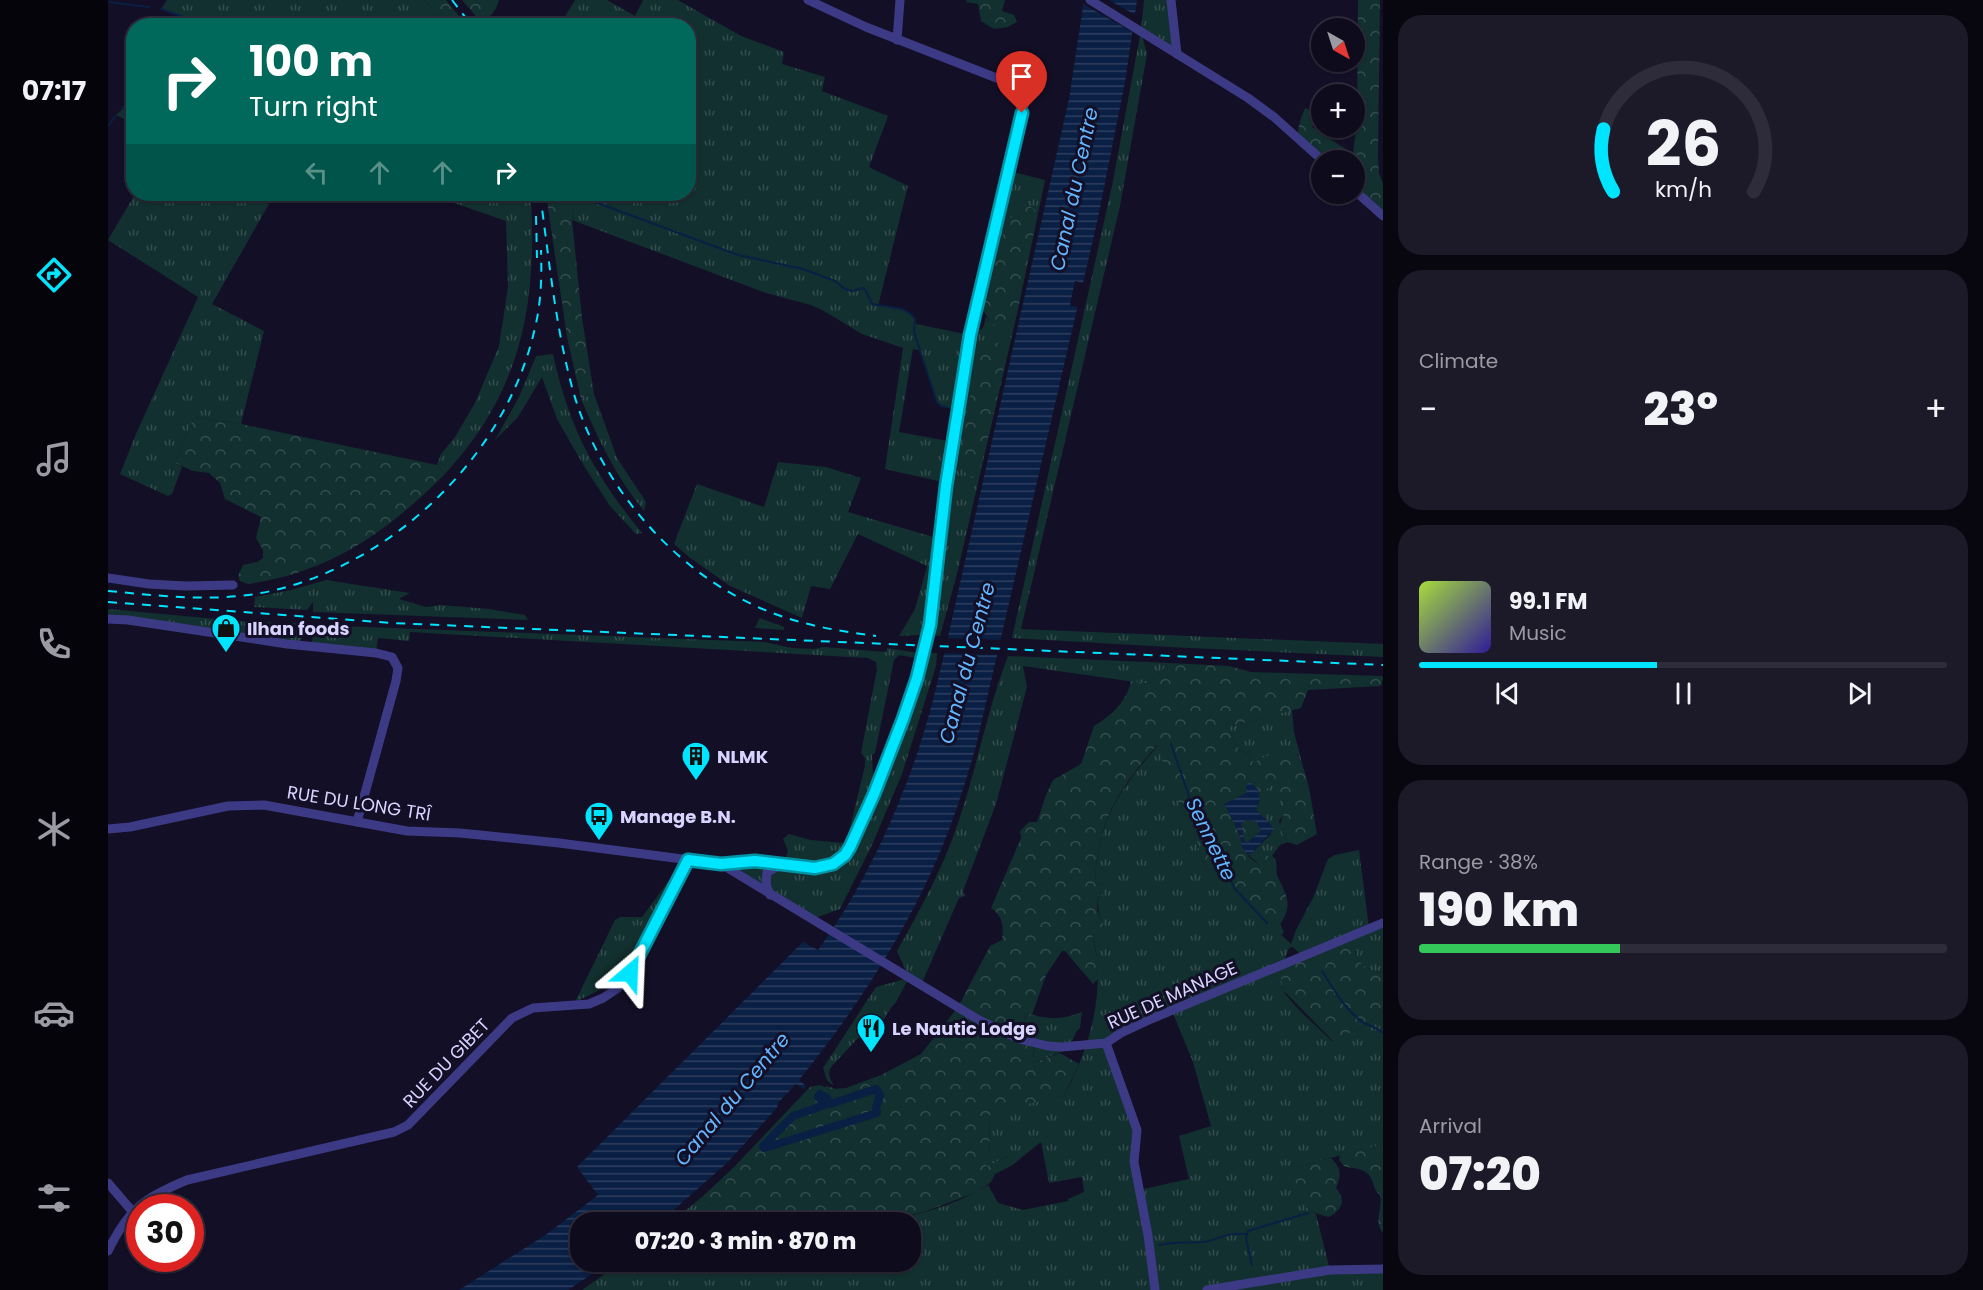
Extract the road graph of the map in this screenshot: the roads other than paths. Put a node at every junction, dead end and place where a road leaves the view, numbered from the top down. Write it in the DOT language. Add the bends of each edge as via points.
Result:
graph roads {
  1 [pos="900,0"];
  2 [pos="1090,0"];
  3 [pos="1171,0"];
  4 [pos="811,1"];
  5 [pos="897,40"];
  6 [pos="1177,54"];
  7 [pos="1311,150"];
  8 [pos="1365,200"];
  9 [pos="1383,216"];
  10 [pos="108,578"];
  11 [pos="233,585"];
  12 [pos="108,619"];
  13 [pos="357,822"];
  14 [pos="108,829"];
  15 [pos="683,859"];
  16 [pos="721,864"];
  17 [pos="783,864"];
  18 [pos="770,895"];
  19 [pos="1383,923"];
  20 [pos="1106,1043"];
  21 [pos="108,1183"];
  22 [pos="154,1194"];
  23 [pos="126,1204"];
  24 [pos="126,1220"];
  25 [pos="108,1251"];
  26 [pos="1383,1269"];
  27 [pos="1155,1290"];
  28 [pos="1207,1290"];
  1 -- 5 [label="street"];
  2 -- 6 [label="street"];
  3 -- 6 [label="street"];
  4 -- 5 [label="street"];
  5 -- 17 [label="street" via="1017,86 1025,102 970,335 946,486 930,625 917,678 874,794 845,855 833,864 815,868"];
  6 -- 7 [label="street" via="1261,107"];
  8 -- 9 [label="street"];
  10 -- 11 [label="street" via="185,586"];
  12 -- 13 [label="street" via="392,657 398,668 396,681"];
  13 -- 14 [label="street, RUE DU LONG TRÎ" via="248,804"];
  13 -- 15 [label="street, RUE DU LONG TRÎ" via="407,831 559,843"];
  15 -- 16 [label="street, RUE DU LONG TRÎ"];
  15 -- 22 [label="street, RUE DU GIBET" via="630,973 618,988 589,1004 533,1008 513,1018 408,1125 394,1132 187,1180"];
  16 -- 17 [label="street"];
  16 -- 18 [label="street"];
  17 -- 18 [label="street" via="767,872"];
  18 -- 20 [label="street, RUE DE MANAGE" via="1005,1034 1048,1046"];
  19 -- 20 [label="street, RUE DE MANAGE" via="1151,1019"];
  20 -- 27 [label="street" via="1137,1130 1134,1162"];
  21 -- 23 [label="street"];
  24 -- 25 [label="street, RUE DU GIBET"];
  26 -- 28 [label="street" via="1330,1270"];
}
